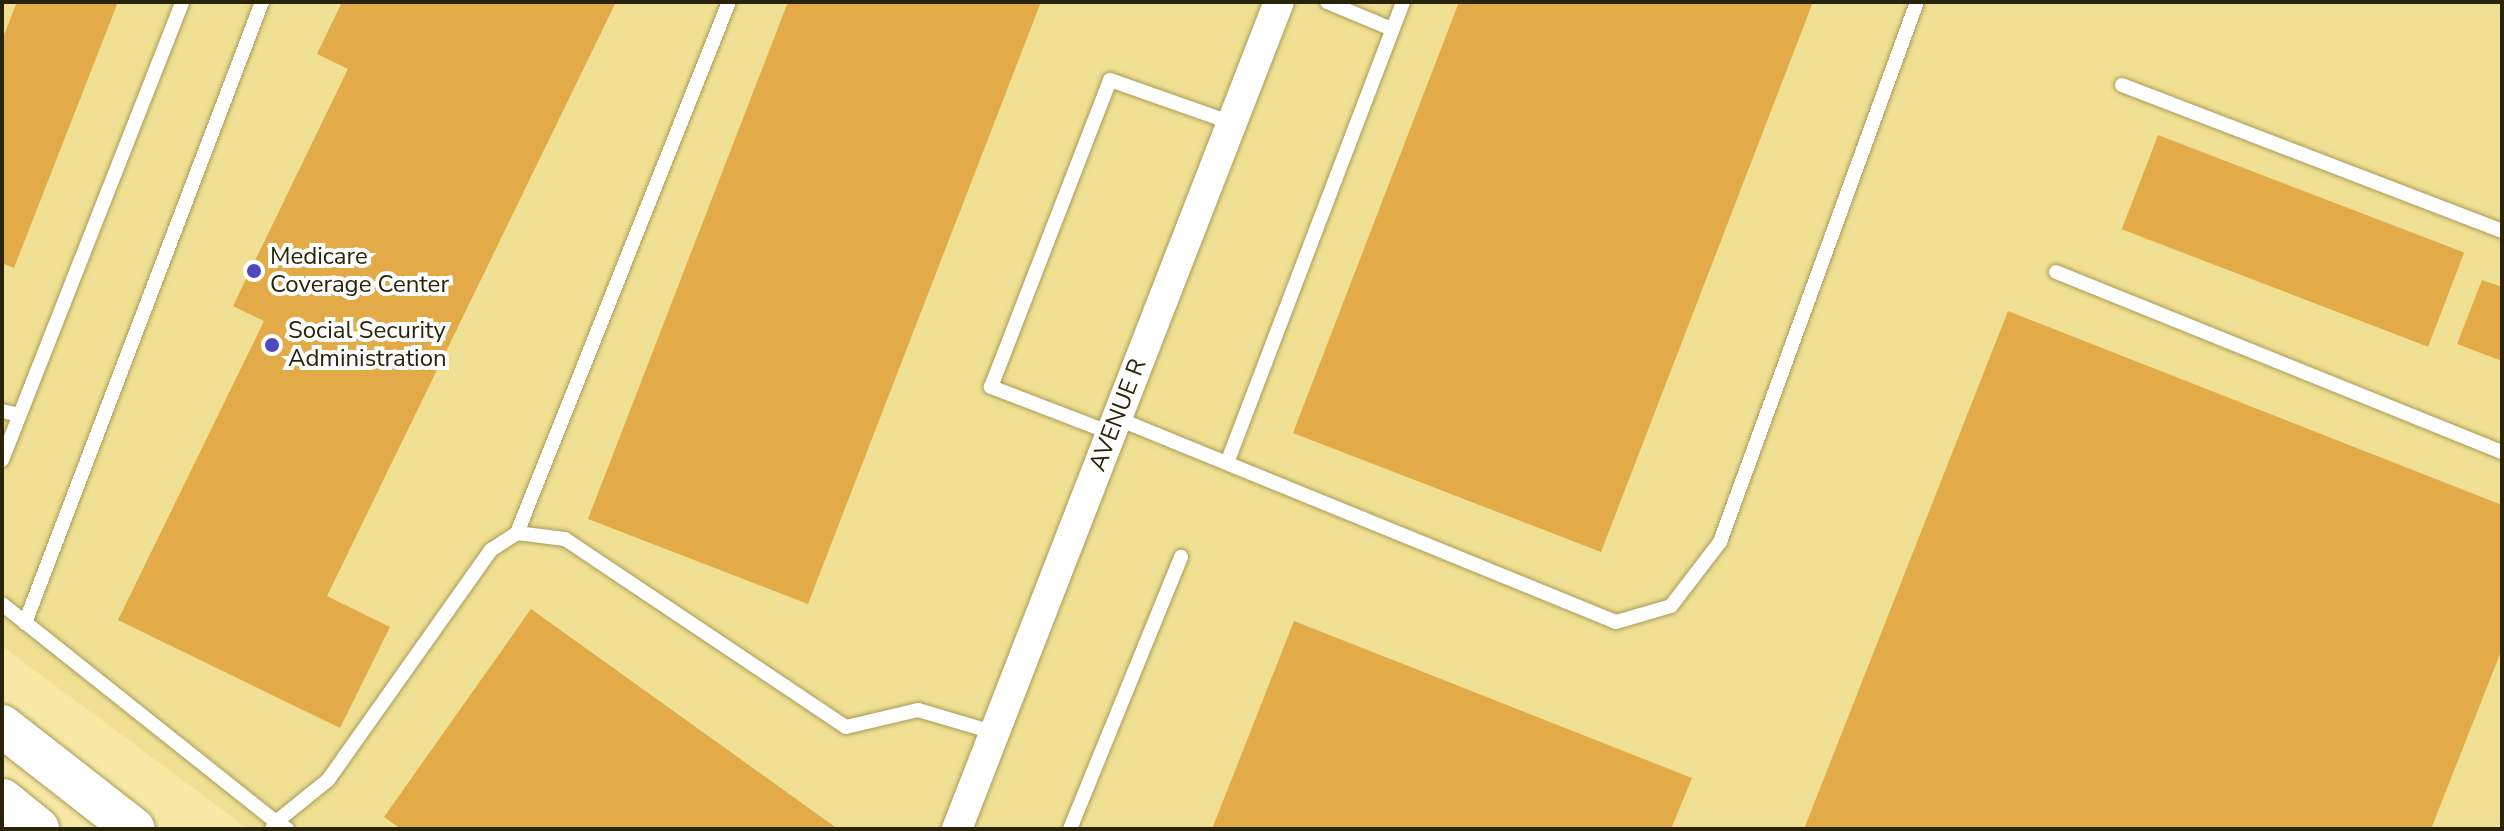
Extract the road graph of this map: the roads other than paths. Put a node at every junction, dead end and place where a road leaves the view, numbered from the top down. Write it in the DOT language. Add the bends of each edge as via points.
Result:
graph roads {
  1 [pos="182,2"];
  2 [pos="262,2"];
  3 [pos="729,2"];
  4 [pos="1279,2"];
  5 [pos="1327,2"];
  6 [pos="1403,2"];
  7 [pos="1917,2"];
  8 [pos="1392,29"];
  9 [pos="2122,85"];
  10 [pos="1229,122"];
  11 [pos="2502,231"];
  12 [pos="2056,272"];
  13 [pos="2,411"];
  14 [pos="20,415"];
  15 [pos="1114,426"];
  16 [pos="2502,452"];
  17 [pos="2,460"];
  18 [pos="1227,463"];
  19 [pos="517,533"];
  20 [pos="1181,557"];
  21 [pos="2,604"];
  22 [pos="25,623"];
  23 [pos="2,726"];
  24 [pos="996,733"];
  25 [pos="2,801"];
  26 [pos="279,827"];
  27 [pos="37,829"];
  28 [pos="134,829"];
  29 [pos="957,829"];
  30 [pos="1070,829"];
  1 -- 14 [label="lane"];
  2 -- 22 [label="lane"];
  3 -- 19 [label="lane"];
  4 -- 10 [label="street, AVENUE R"];
  5 -- 8 [label="lane"];
  6 -- 8 [label="lane"];
  7 -- 18 [label="lane" via="1720,542 1671,606 1616,622"];
  8 -- 18 [label="lane"];
  9 -- 11 [label="lane"];
  10 -- 15 [label="street, AVENUE R"];
  10 -- 15 [label="lane" via="1110,80 991,387"];
  12 -- 16 [label="lane"];
  13 -- 14 [label="lane"];
  14 -- 17 [label="lane"];
  15 -- 18 [label="lane"];
  15 -- 24 [label="street, AVENUE R"];
  19 -- 24 [label="lane" via="565,539 846,727 918,710"];
  19 -- 26 [label="lane" via="491,550 328,780"];
  20 -- 30 [label="lane"];
  21 -- 22 [label="lane"];
  22 -- 26 [label="lane"];
  23 -- 28 [label="main road"];
  24 -- 29 [label="street, AVENUE R"];
  25 -- 27 [label="highway"];
}
